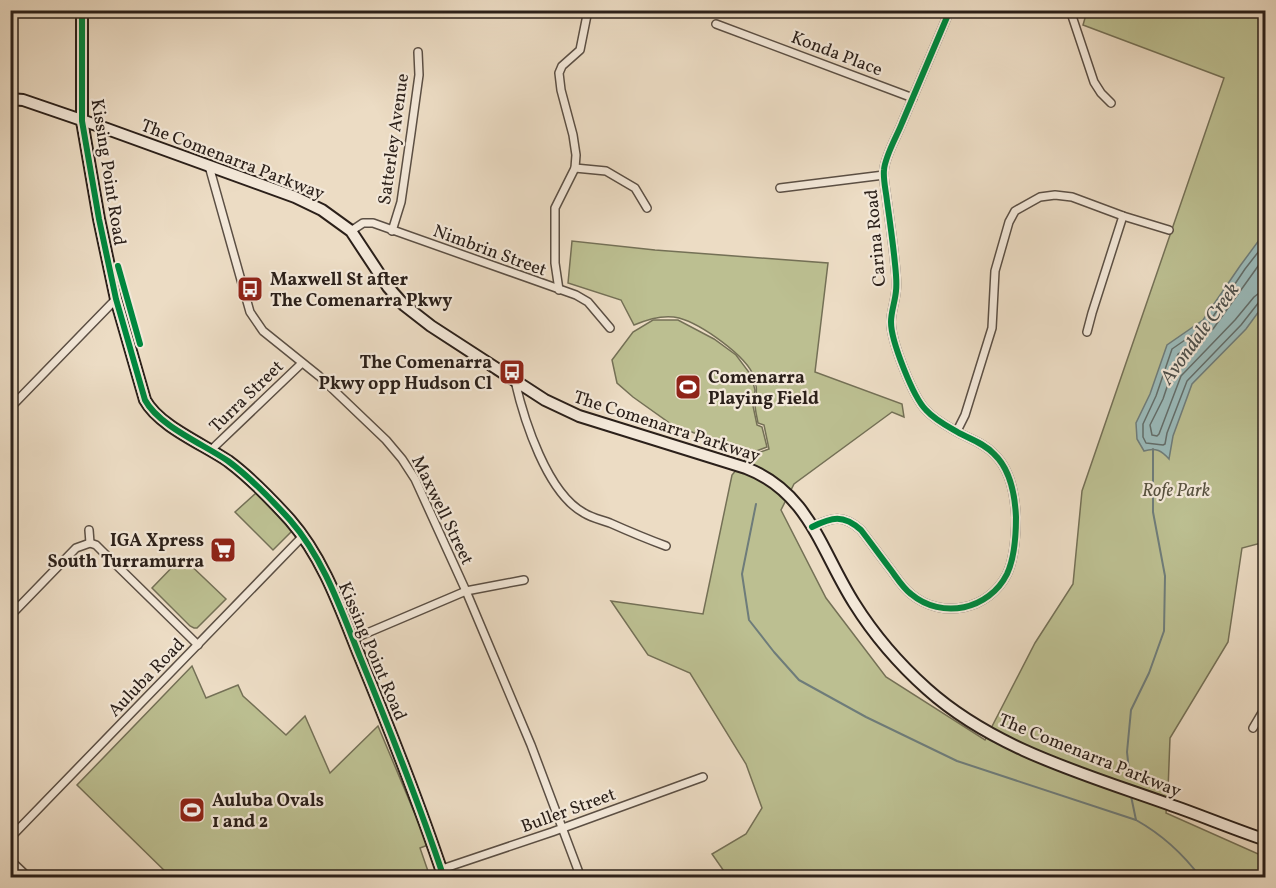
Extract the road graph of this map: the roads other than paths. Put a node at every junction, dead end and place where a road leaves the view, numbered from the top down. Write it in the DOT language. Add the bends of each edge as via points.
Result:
graph roads {
  1 [pos="82,10"];
  2 [pos="588,10"];
  3 [pos="950,10"];
  4 [pos="1072,14"];
  5 [pos="716,24"];
  6 [pos="418,52"];
  7 [pos="913,98"];
  8 [pos="10,99"];
  9 [pos="1111,103"];
  10 [pos="82,121"];
  11 [pos="209,166"];
  12 [pos="575,168"];
  13 [pos="884,176"];
  14 [pos="780,188"];
  15 [pos="646,208"];
  16 [pos="1123,216"];
  17 [pos="1169,230"];
  18 [pos="351,231"];
  19 [pos="392,231"];
  20 [pos="560,290"];
  21 [pos="116,299"];
  22 [pos="610,328"];
  23 [pos="1087,332"];
  24 [pos="302,363"];
  25 [pos="515,381"];
  26 [pos="10,408"];
  27 [pos="957,431"];
  28 [pos="211,450"];
  29 [pos="812,527"];
  30 [pos="88,530"];
  31 [pos="303,536"];
  32 [pos="90,543"];
  33 [pos="666,546"];
  34 [pos="524,580"];
  35 [pos="466,591"];
  36 [pos="10,616"];
  37 [pos="353,639"];
  38 [pos="198,645"];
  39 [pos="1266,706"];
  40 [pos="1253,728"];
  41 [pos="703,777"];
  42 [pos="563,828"];
  43 [pos="10,838"];
  44 [pos="1266,840"];
  45 [pos="10,860"];
  46 [pos="443,873"];
  47 [pos="29,878"];
  48 [pos="581,878"];
  1 -- 10 [label="main road, Kissing Point Road"];
  2 -- 12 [label="street" via="580,50 561,66 559,74 573,135"];
  3 -- 7 [label="street, Carina Road"];
  4 -- 9 [label="street" via="1094,82"];
  5 -- 7 [label="street, Konda Place"];
  6 -- 19 [label="street, Satterley Avenue" via="419,75 402,202"];
  7 -- 13 [label="street, Carina Road" via="886,160"];
  8 -- 10 [label="main road, The Comenarra Parkway"];
  10 -- 11 [label="main road, The Comenarra Parkway"];
  10 -- 21 [label="main road, Kissing Point Road"];
  11 -- 18 [label="main road, The Comenarra Parkway" via="312,205"];
  11 -- 24 [label="street, Maxwell Street" via="250,312 263,331"];
  12 -- 15 [label="street" via="606,171 634,188"];
  12 -- 20 [label="street" via="555,208 555,263"];
  13 -- 14 [label="street"];
  13 -- 27 [label="street, Carina Road" via="896,274 891,325 899,353 924,409"];
  16 -- 17 [label="street"];
  16 -- 23 [label="street"];
  16 -- 27 [label="street" via="1072,197 1055,195 1040,197 1015,211 995,271 992,328"];
  18 -- 19 [label="street, Nimbrin Street" via="368,222"];
  18 -- 25 [label="main road, The Comenarra Parkway" via="404,305"];
  19 -- 20 [label="street, Nimbrin Street"];
  20 -- 22 [label="street, Nimbrin Street" via="588,302"];
  21 -- 26 [label="street"];
  21 -- 28 [label="main road, Kissing Point Road" via="150,408"];
  24 -- 28 [label="street, Turra Street"];
  24 -- 35 [label="street, Maxwell Street" via="402,459 426,500"];
  25 -- 29 [label="main road, The Comenarra Parkway" via="572,414 763,476 792,499"];
  25 -- 33 [label="street" via="544,464 570,503 584,514"];
  27 -- 29 [label="street" via="995,454 1007,473 1014,499 1015,540 1008,572 993,594 958,609 932,607 910,593 855,524 835,518"];
  28 -- 31 [label="main road, Kissing Point Road" via="257,486"];
  29 -- 44 [label="main road, The Comenarra Parkway" via="853,602 884,644 948,707 990,734 1064,767"];
  30 -- 32 [label="street"];
  31 -- 37 [label="main road, Kissing Point Road"];
  31 -- 38 [label="street, Auluba Road"];
  32 -- 36 [label="street" via="76,548"];
  32 -- 38 [label="street"];
  34 -- 35 [label="street"];
  35 -- 37 [label="street"];
  35 -- 42 [label="street, Maxwell Street"];
  37 -- 46 [label="main road, Kissing Point Road" via="402,758"];
  38 -- 43 [label="street, Auluba Road"];
  39 -- 40 [label="street"];
  41 -- 42 [label="street, Buller Street"];
  42 -- 46 [label="street, Buller Street"];
  42 -- 48 [label="street, Maxwell Street"];
  45 -- 47 [label="street"];
}
